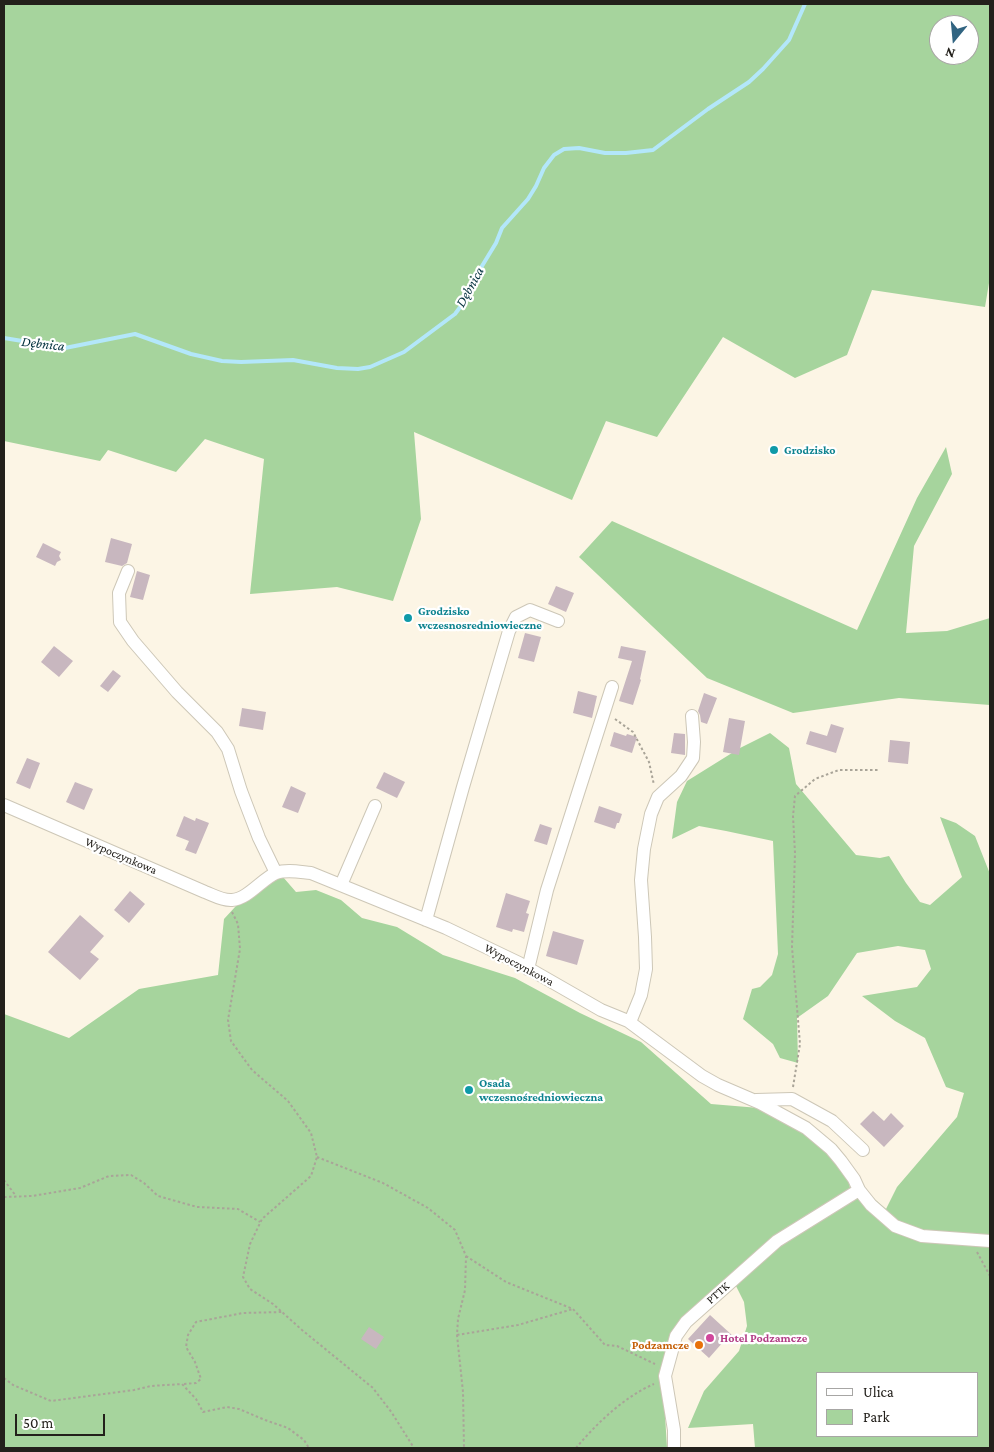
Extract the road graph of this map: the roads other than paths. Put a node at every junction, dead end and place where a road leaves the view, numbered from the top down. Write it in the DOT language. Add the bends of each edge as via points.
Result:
graph roads {
  1 [pos="128,572"];
  2 [pos="558,621"];
  3 [pos="612,687"];
  4 [pos="692,716"];
  5 [pos="4,805"];
  6 [pos="375,806"];
  7 [pos="276,873"];
  8 [pos="342,885"];
  9 [pos="426,920"];
  10 [pos="528,969"];
  11 [pos="630,1022"];
  12 [pos="754,1100"];
  13 [pos="863,1150"];
  14 [pos="859,1190"];
  15 [pos="990,1241"];
  16 [pos="674,1448"];
  1 -- 7 [label="street" via="119,593 120,622 177,692 217,732 228,749 258,838"];
  2 -- 9 [label="street" via="530,610 516,617 509,631"];
  3 -- 10 [label="street" via="547,890"];
  4 -- 11 [label="street" via="693,758 681,776 658,797 651,814 641,880 646,969 641,996"];
  5 -- 7 [label="street, Wypoczynkowa" via="225,900 242,896"];
  6 -- 8 [label="street"];
  7 -- 8 [label="street, Wypoczynkowa" via="311,873"];
  8 -- 9 [label="street, Wypoczynkowa"];
  9 -- 10 [label="street, Wypoczynkowa"];
  10 -- 11 [label="street, Wypoczynkowa" via="601,1010"];
  11 -- 12 [label="street, Wypoczynkowa" via="702,1076"];
  12 -- 13 [label="street" via="792,1099 832,1121"];
  12 -- 14 [label="street, Wypoczynkowa" via="806,1128 831,1149"];
  14 -- 15 [label="street, Wypoczynkowa" via="883,1217 902,1229 922,1236"];
  14 -- 16 [label="street, PTTK" via="777,1241 686,1322 676,1336 666,1374"];
}
